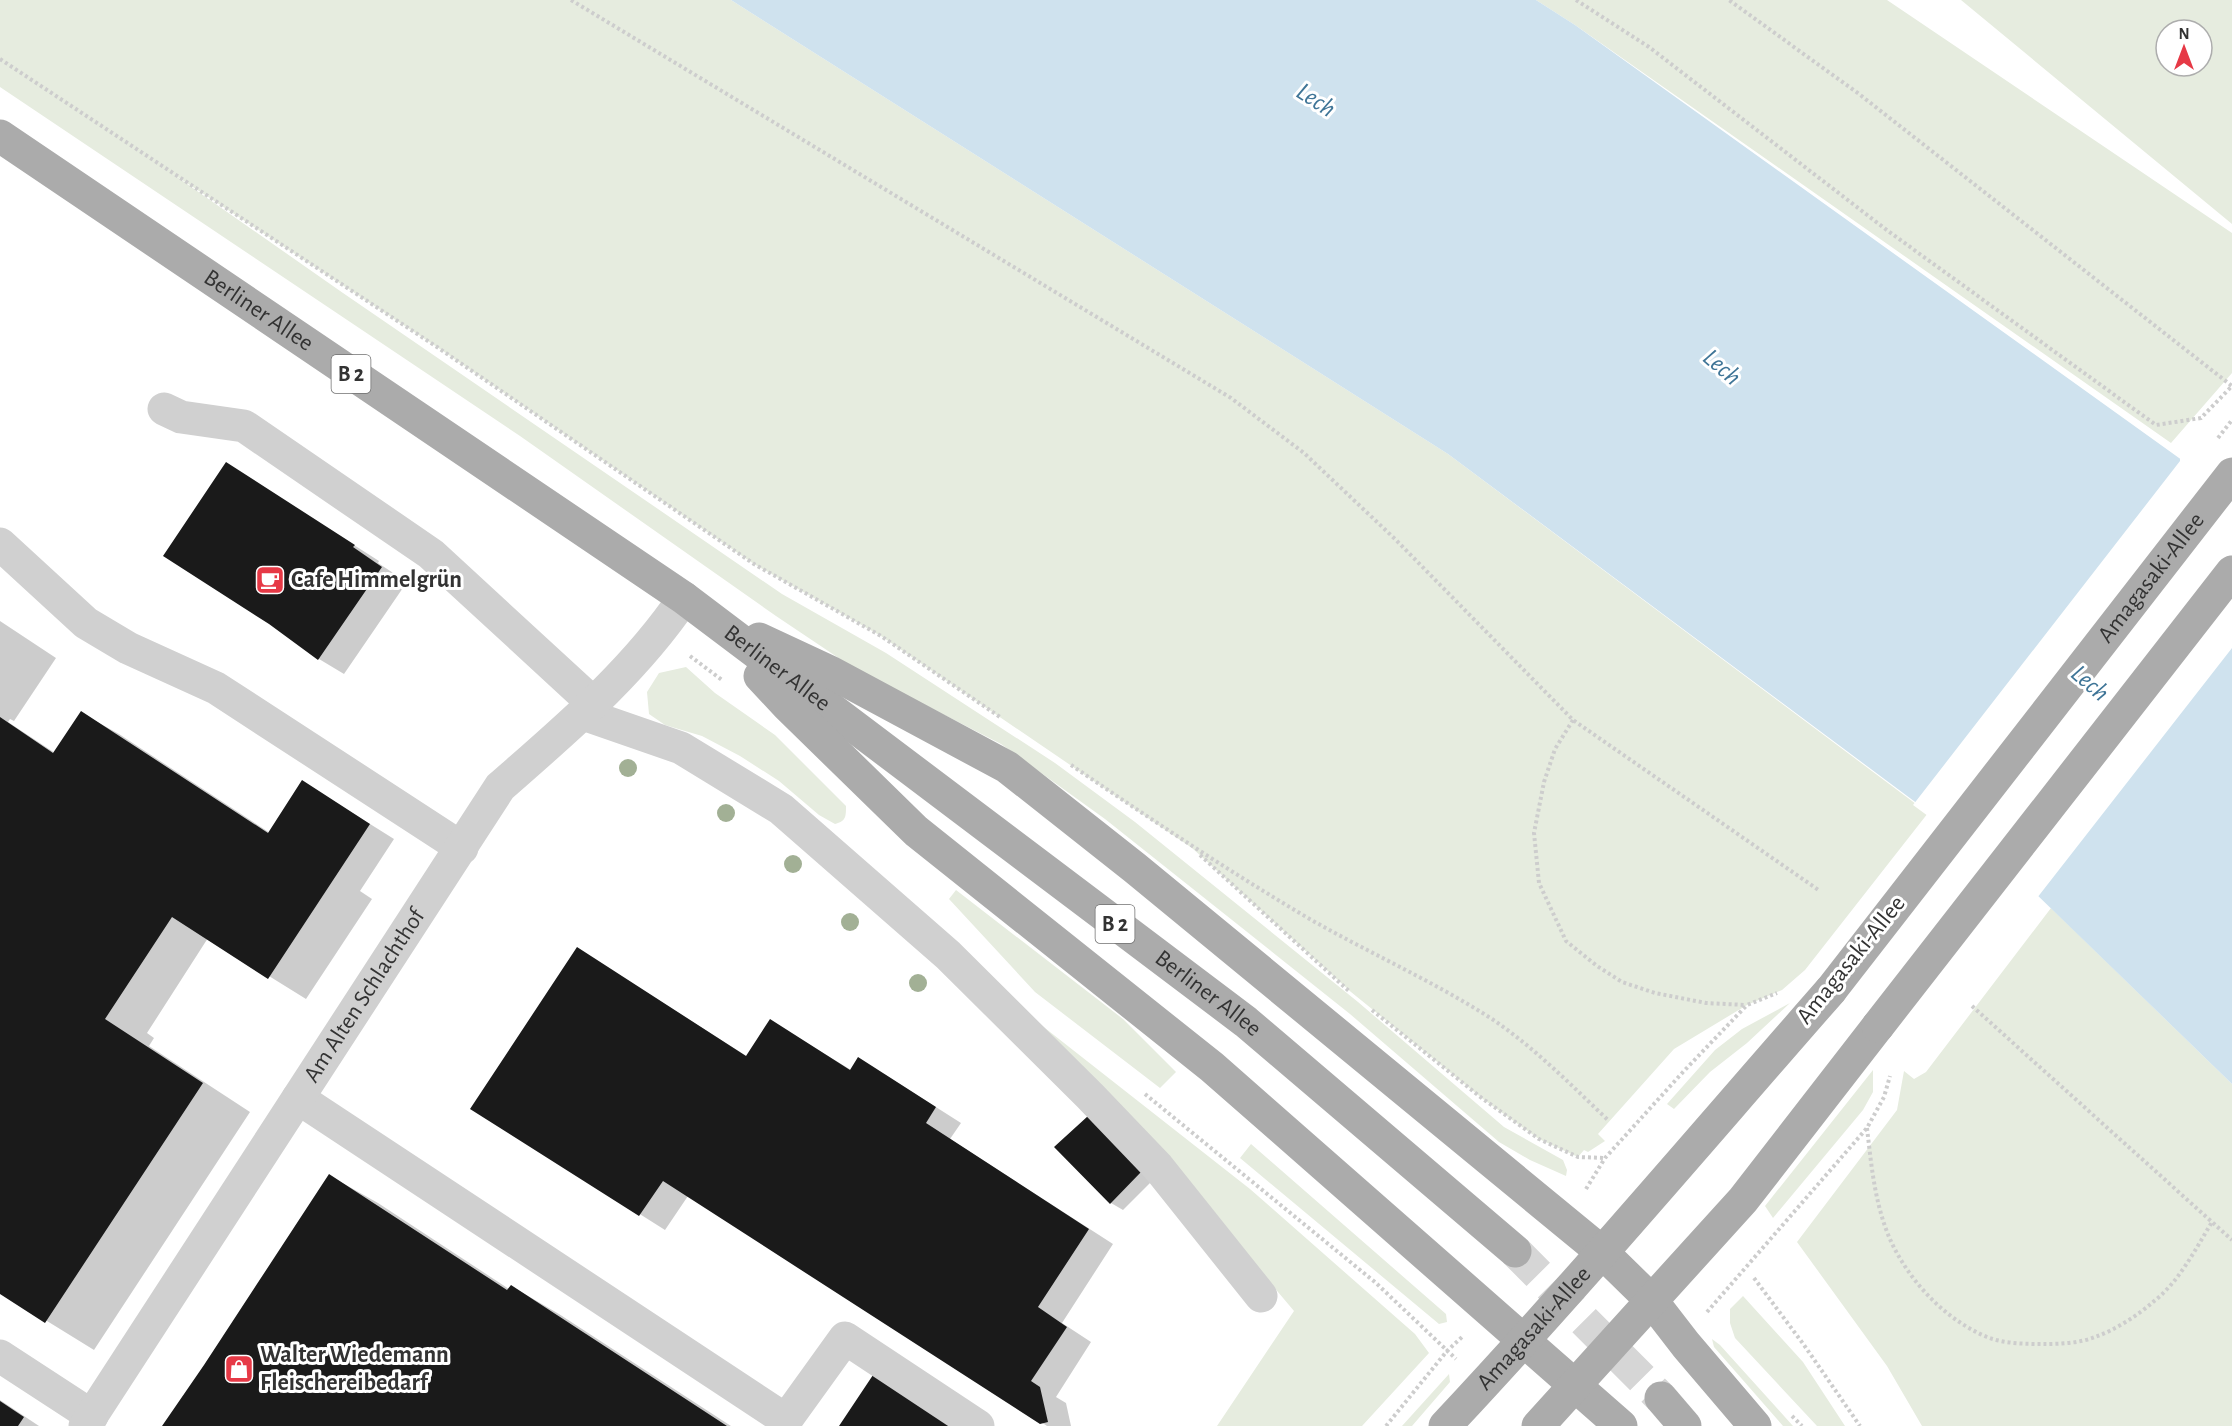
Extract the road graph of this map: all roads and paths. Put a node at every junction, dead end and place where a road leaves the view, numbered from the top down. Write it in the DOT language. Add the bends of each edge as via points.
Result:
graph roads {
  1 [pos="571,0"];
  2 [pos="1576,0"];
  3 [pos="1729,0"];
  4 [pos="0,59"];
  5 [pos="0,136"];
  6 [pos="164,409"];
  7 [pos="2232,474"];
  8 [pos="0,544"];
  9 [pos="2232,572"];
  10 [pos="693,605"];
  11 [pos="588,709"];
  12 [pos="1574,720"];
  13 [pos="1008,722"];
  14 [pos="1066,762"];
  15 [pos="462,848"];
  16 [pos="1192,848"];
  17 [pos="1820,891"];
  18 [pos="1351,992"];
  19 [pos="1972,1006"];
  20 [pos="1368,1007"];
  21 [pos="1893,1066"];
  22 [pos="298,1098"];
  23 [pos="1609,1120"];
  24 [pos="1867,1128"];
  25 [pos="2212,1222"];
  26 [pos="2232,1240"];
  27 [pos="1515,1251"];
  28 [pos="1603,1253"];
  29 [pos="1754,1278"];
  30 [pos="1261,1296"];
  31 [pos="1652,1301"];
  32 [pos="1522,1340"];
  33 [pos="1686,1345"];
  34 [pos="0,1356"];
  35 [pos="1576,1385"];
  36 [pos="1661,1398"];
  37 [pos="89,1421"];
  38 [pos="978,1426"];
  39 [pos="1446,1426"];
  40 [pos="1538,1426"];
  41 [pos="1621,1426"];
  42 [pos="1686,1426"];
  43 [pos="1755,1426"];
  44 [pos="1860,1426"];
  1 -- 12 [label="path" via="1231,398 1304,453"];
  2 -- 3 [label="path" via="1649,47 1888,231 2156,425 2200,418 2232,386 1868,101"];
  4 -- 13 [label="path" via="437,347 754,564 881,636"];
  5 -- 10 [label="main road, Berliner Allee / B 2"];
  6 -- 11 [label="street" via="181,417 244,426 431,554"];
  7 -- 28 [label="main road, Amagasaki-Allee, bridge" via="1831,990"];
  8 -- 15 [label="street" via="86,623 128,648 216,688"];
  9 -- 31 [label="main road, bridge" via="1743,1200"];
  10 -- 11 [label="street, Am Alten Schlachthof" via="660,633"];
  10 -- 27 [label="main road, Berliner Allee / B 2" via="1246,1022"];
  10 -- 28 [label="main road" via="832,673 1007,767"];
  10 -- 32 [label="main road" via="788,706 916,831 1212,1067"];
  11 -- 15 [label="street, Am Alten Schlachthof" via="500,787"];
  11 -- 30 [label="street" via="681,748 781,809 948,955 1090,1096 1158,1167"];
  12 -- 17 [label="path"];
  12 -- 20 [label="path" via="1555,749 1533,833 1539,883 1566,941 1622,982 1706,1003 1747,1005 1605,1158 1578,1157 1539,1139"];
  14 -- 16 [label="path"];
  15 -- 22 [label="street, Am Alten Schlachthof"];
  16 -- 18 [label="path"];
  16 -- 23 [label="path" via="1310,919 1493,1020 1533,1049"];
  19 -- 25 [label="path"];
  21 -- 24 [label="path" via="1884,1097"];
  22 -- 37 [label="street, Am Alten Schlachthof"];
  22 -- 38 [label="street" via="786,1420 845,1338"];
  24 -- 25 [label="path" via="1882,1219 1897,1254 1920,1289 1956,1320 1988,1337 2022,1344 2061,1344 2094,1338 2154,1302 2177,1278"];
  24 -- 33 [label="path" via="1707,1311"];
  25 -- 26 [label="path"];
  28 -- 31 [label="main road"];
  28 -- 32 [label="main road, Amagasaki-Allee"];
  29 -- 44 [label="path"];
  31 -- 33 [label="main road"];
  31 -- 35 [label="main road"];
  32 -- 35 [label="main road"];
  32 -- 39 [label="main road, Amagasaki-Allee"];
  33 -- 43 [label="main road"];
  34 -- 37 [label="street"];
  35 -- 40 [label="main road"];
  35 -- 41 [label="main road"];
  36 -- 42 [label="main road"];
}
